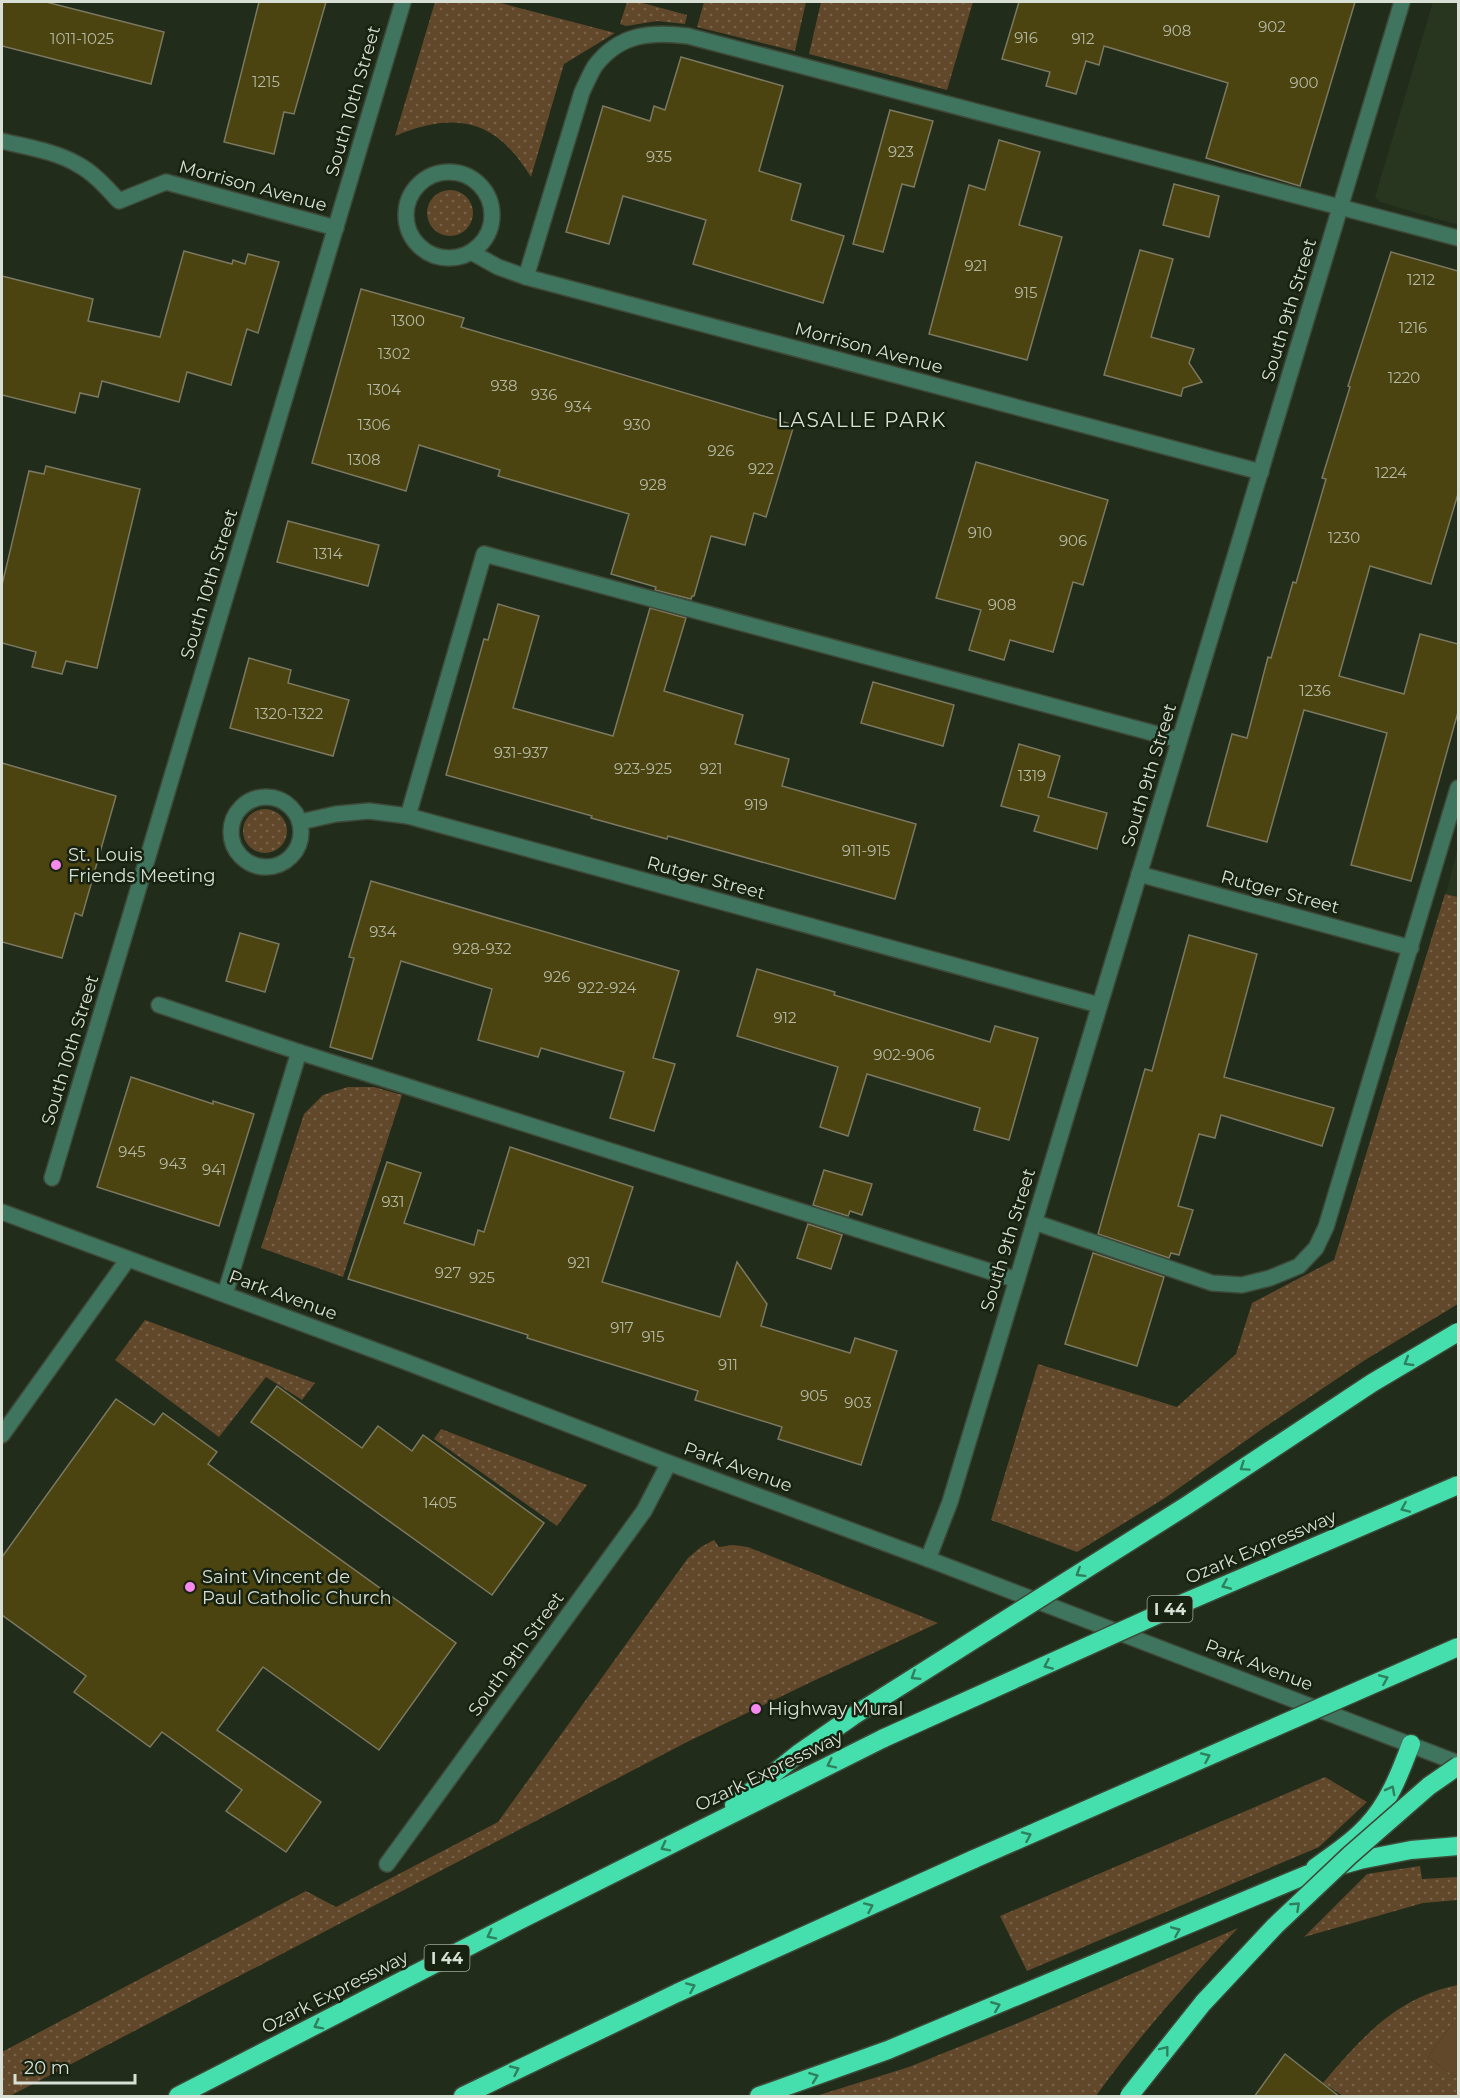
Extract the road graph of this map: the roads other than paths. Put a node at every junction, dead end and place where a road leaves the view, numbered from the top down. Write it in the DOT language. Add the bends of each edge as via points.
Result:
graph roads {
  1 [pos="403,2"];
  2 [pos="1402,2"];
  3 [pos="2,141"];
  4 [pos="1340,207"];
  5 [pos="336,228"];
  6 [pos="1458,238"];
  7 [pos="471,252"];
  8 [pos="526,277"];
  9 [pos="1261,472"];
  10 [pos="1179,740"];
  11 [pos="1458,788"];
  12 [pos="408,816"];
  13 [pos="300,822"];
  14 [pos="1139,874"];
  15 [pos="1412,948"];
  16 [pos="159,1005"];
  17 [pos="1099,1005"];
  18 [pos="299,1052"];
  19 [pos="52,1178"];
  20 [pos="2,1212"];
  21 [pos="1034,1222"];
  22 [pos="128,1259"];
  23 [pos="1017,1280"];
  24 [pos="225,1294"];
  25 [pos="1458,1332"];
  26 [pos="2,1436"];
  27 [pos="669,1463"];
  28 [pos="1458,1485"];
  29 [pos="928,1559"];
  30 [pos="1458,1647"];
  31 [pos="1412,1744"];
  32 [pos="1458,1764"];
  33 [pos="717,1820"];
  34 [pos="1458,1846"];
  35 [pos="387,1864"];
  36 [pos="1306,1875"];
  37 [pos="178,2097"];
  38 [pos="463,2097"];
  39 [pos="759,2097"];
  40 [pos="1129,2097"];
  1 -- 5 [label="street, South 10th Street"];
  2 -- 4 [label="street, South 9th Street"];
  3 -- 5 [label="street, Morrison Avenue" via="77,164 100,180 119,201 166,182"];
  4 -- 6 [label="street"];
  4 -- 8 [label="street" via="688,36 648,34 618,45 595,66 582,92"];
  4 -- 9 [label="street, South 9th Street"];
  5 -- 19 [label="street, South 10th Street"];
  7 -- 7 [label="street" via="489,232 492,218 486,192 466,175 438,173 426,178 415,187 405,215 416,243 442,258 457,258"];
  7 -- 8 [label="street, Morrison Avenue"];
  8 -- 9 [label="street, Morrison Avenue"];
  9 -- 10 [label="street, South 9th Street"];
  10 -- 12 [label="street" via="483,554"];
  10 -- 14 [label="street, South 9th Street"];
  11 -- 15 [label="street"];
  12 -- 13 [label="street, Rutger Street" via="369,811"];
  12 -- 17 [label="street, Rutger Street"];
  13 -- 13 [label="street" via="287,803 266,796 254,798 244,804 231,822 230,834 239,856 259,867 272,867 293,856 302,834"];
  14 -- 15 [label="street, Rutger Street"];
  14 -- 17 [label="street, South 9th Street"];
  15 -- 21 [label="street" via="1326,1227 1316,1248 1299,1266 1242,1285 1212,1283"];
  16 -- 18 [label="street"];
  17 -- 21 [label="street, South 9th Street"];
  18 -- 23 [label="street"];
  18 -- 24 [label="street"];
  20 -- 22 [label="street, Park Avenue"];
  21 -- 23 [label="street, South 9th Street"];
  22 -- 24 [label="street, Park Avenue"];
  22 -- 26 [label="street"];
  23 -- 29 [label="street, South 9th Street" via="950,1502"];
  24 -- 27 [label="street, Park Avenue"];
  25 -- 33 [label="highway, one-way, bridge" via="1372,1383 1186,1506 853,1716 755,1787"];
  27 -- 29 [label="street, Park Avenue"];
  27 -- 35 [label="street, South 9th Street" via="644,1511"];
  28 -- 33 [label="highway, Ozark Expressway / I 44, one-way, bridge" via="884,1738"];
  29 -- 31 [label="street, Park Avenue"];
  38 -- 30 [label="highway, one-way, bridge" via="677,1993"];
  31 -- 32 [label="street, Park Avenue"];
  36 -- 31 [label="highway, one-way" via="1366,1827 1382,1806"];
  40 -- 32 [label="highway, one-way, bridge" via="1203,2003 1275,1926 1350,1855"];
  33 -- 37 [label="highway, Ozark Expressway / I 44, one-way"];
  34 -- 36 [label="highway" via="1411,1850"];
  39 -- 36 [label="highway, one-way" via="899,2046"];
}
